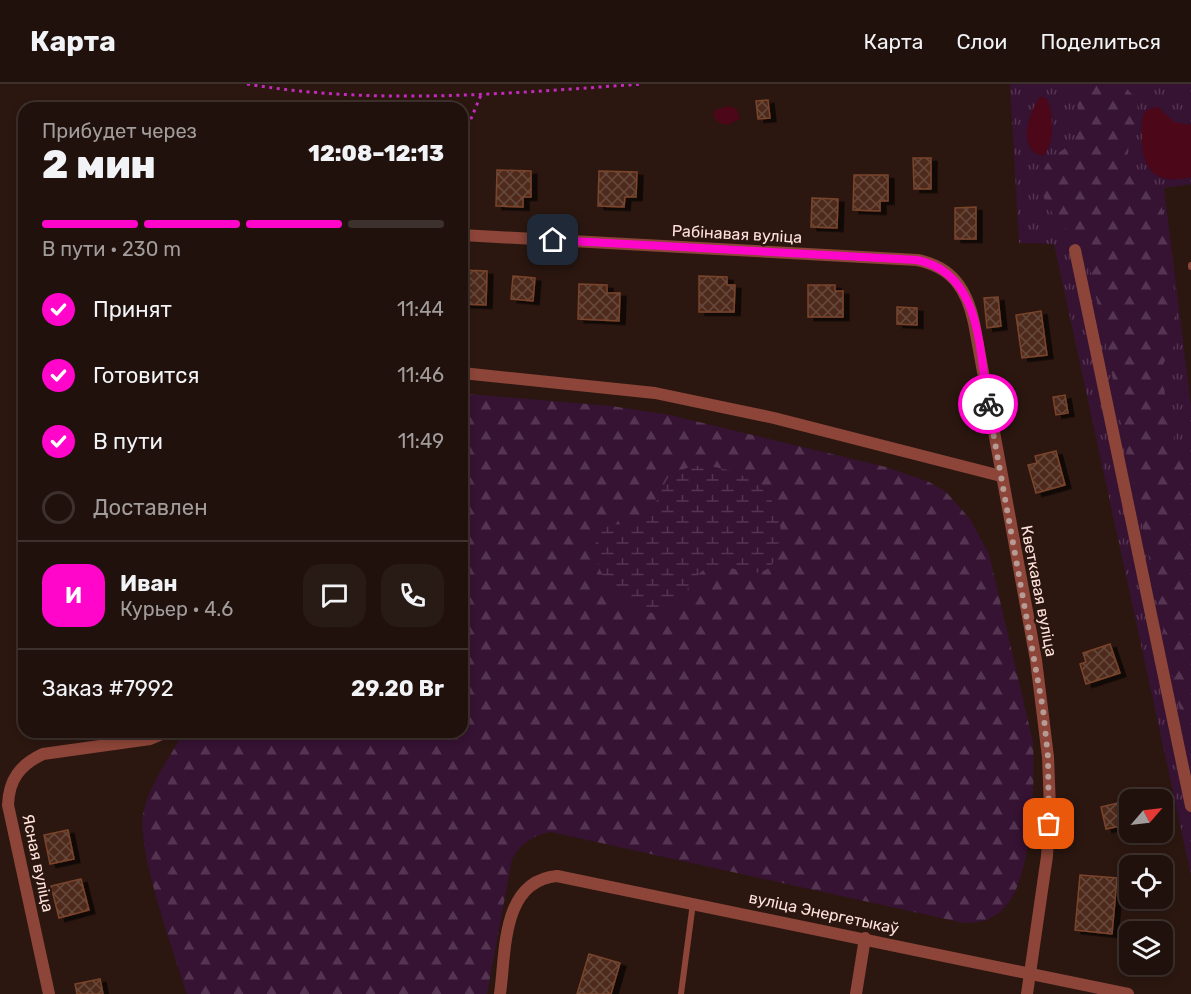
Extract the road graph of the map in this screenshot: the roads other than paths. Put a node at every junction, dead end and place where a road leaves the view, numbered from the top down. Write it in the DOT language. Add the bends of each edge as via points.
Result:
graph roads {
  1 [pos="468,235"];
  2 [pos="1075,250"];
  3 [pos="974,323"];
  4 [pos="468,374"];
  5 [pos="1000,476"];
  6 [pos="152,738"];
  7 [pos="1191,806"];
  8 [pos="693,903"];
  9 [pos="865,938"];
  10 [pos="1031,973"];
  11 [pos="49,994"];
  12 [pos="500,994"];
  13 [pos="681,994"];
  14 [pos="856,994"];
  15 [pos="1027,994"];
  16 [pos="1128,994"];
  1 -- 3 [label="street, Рабінавая вуліца" via="917,260 934,263 960,284"];
  2 -- 7 [label="street"];
  3 -- 5 [label="street, Кветкавая вуліца"];
  4 -- 5 [label="street" via="666,395 774,418"];
  5 -- 10 [label="street, Кветкавая вуліца" via="1036,660 1048,757 1047,856"];
  6 -- 11 [label="street, Ясная вуліца" via="43,754 30,760 13,777 8,789 8,805"];
  8 -- 9 [label="street, вуліца Энергетыкаў"];
  8 -- 12 [label="street, вуліца Энергетыкаў" via="557,876 535,881 519,896 511,920"];
  8 -- 13 [label="lane"];
  9 -- 10 [label="street, вуліца Энергетыкаў"];
  9 -- 14 [label="street"];
  10 -- 15 [label="street"];
  10 -- 16 [label="street, вуліца Энергетыкаў"];
}
